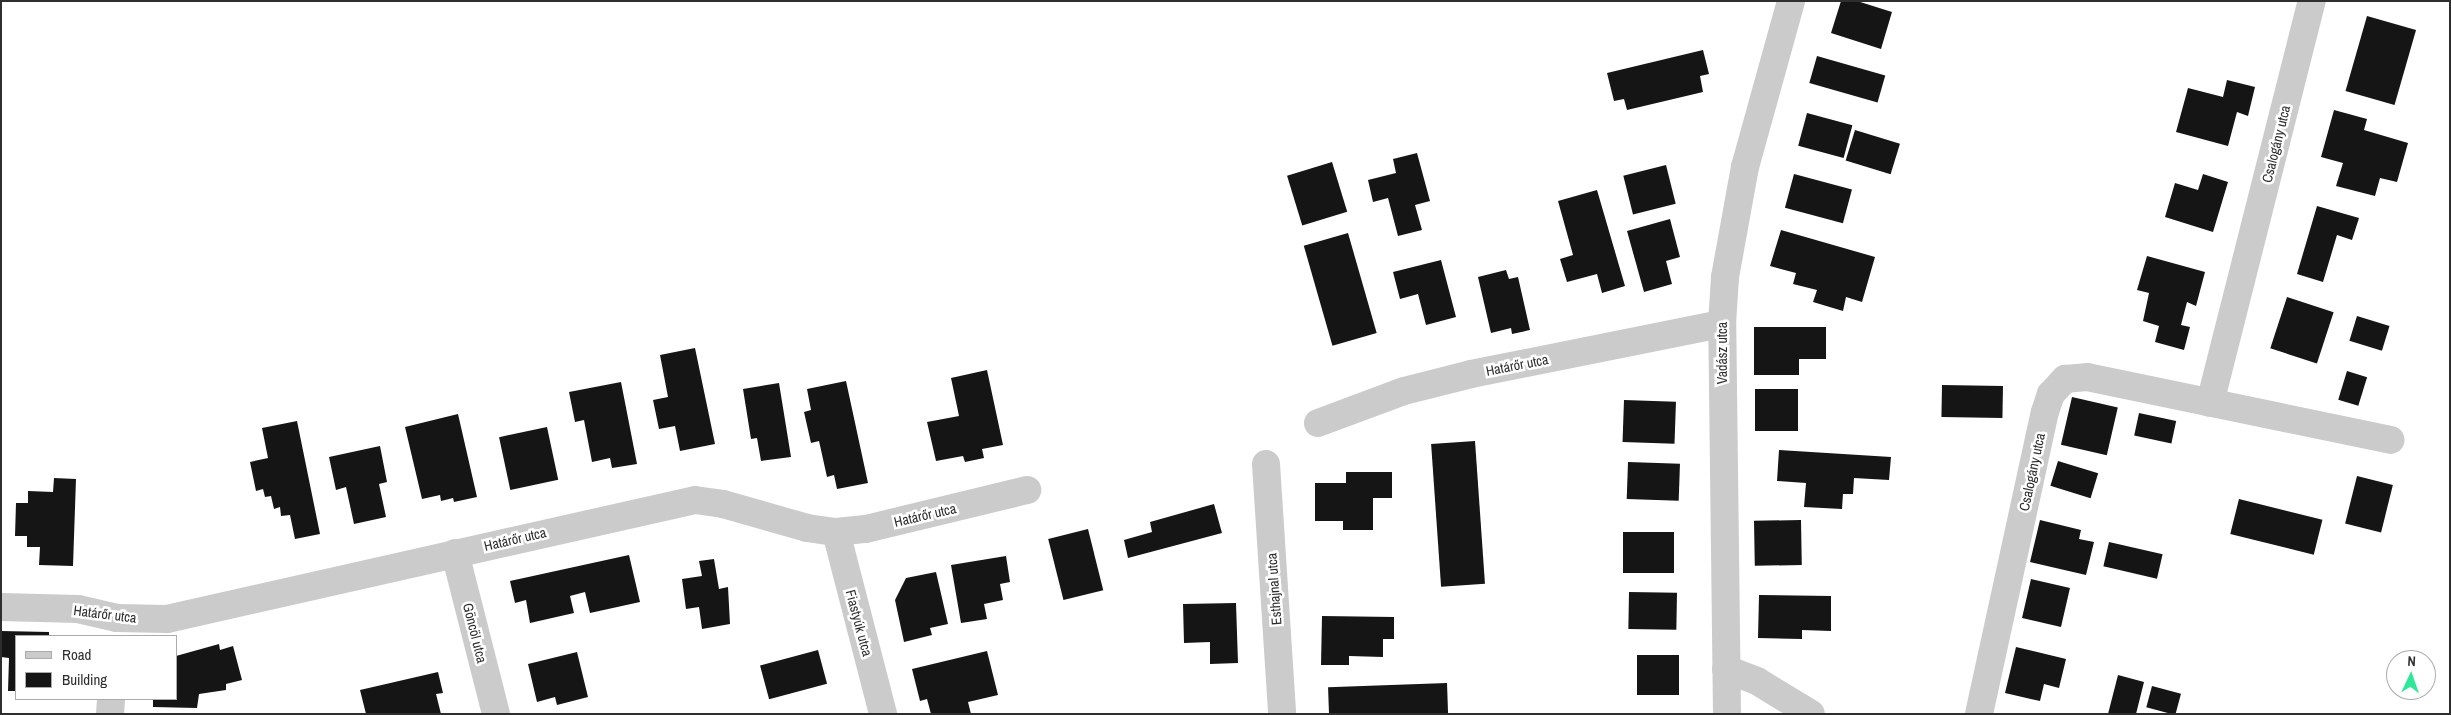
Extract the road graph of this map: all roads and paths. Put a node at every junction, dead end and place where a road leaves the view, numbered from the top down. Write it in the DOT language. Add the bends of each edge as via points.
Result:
graph roads {
  1 [pos="1791,1"];
  2 [pos="2312,1"];
  3 [pos="1722,324"];
  4 [pos="2210,403"];
  5 [pos="1318,423"];
  6 [pos="2391,440"];
  7 [pos="1266,464"];
  8 [pos="1027,490"];
  9 [pos="836,532"];
  10 [pos="455,553"];
  11 [pos="1,607"];
  12 [pos="117,627"];
  13 [pos="1726,669"];
  14 [pos="111,700"];
  15 [pos="110,714"];
  16 [pos="496,714"];
  17 [pos="883,714"];
  18 [pos="1282,714"];
  19 [pos="1727,714"];
  20 [pos="1810,714"];
  21 [pos="1979,714"];
  1 -- 3 [label="street, Vadász utca" via="1733,221"];
  2 -- 4 [label="street, Csalogány utca"];
  3 -- 5 [label="street, Határőr utca" via="1470,374 1404,391"];
  3 -- 13 [label="street, Vadász utca"];
  4 -- 6 [label="street, Csalogány utca"];
  4 -- 21 [label="street, Csalogány utca" via="2087,377 2065,379 2051,394"];
  7 -- 18 [label="street, Esthajnal utca"];
  8 -- 9 [label="street, Határőr utca" via="866,529"];
  9 -- 10 [label="street, Határőr utca" via="807,528 723,504 695,500"];
  9 -- 17 [label="street, Fiastyúk utca"];
  10 -- 12 [label="street, Határőr utca" via="167,619"];
  10 -- 16 [label="street, Göncöl utca"];
  11 -- 12 [label="street, Határőr utca" via="78,609"];
  13 -- 19 [label="street, Vadász utca"];
  13 -- 20 [label="street" via="1758,680"];
  14 -- 15 [label="street"];
}
